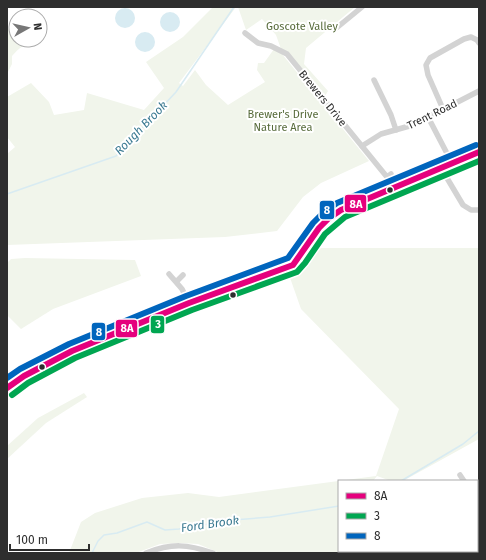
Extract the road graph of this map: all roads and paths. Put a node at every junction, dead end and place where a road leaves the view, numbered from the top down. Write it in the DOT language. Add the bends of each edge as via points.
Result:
graph roads {
  1 [pos="362,7"];
  2 [pos="334,30"];
  3 [pos="245,33"];
  4 [pos="479,44"];
  5 [pos="374,80"];
  6 [pos="479,91"];
  7 [pos="443,109"];
  8 [pos="428,117"];
  9 [pos="396,130"];
  10 [pos="362,146"];
  11 [pos="479,152"];
  12 [pos="452,163"];
  13 [pos="441,168"];
  14 [pos="391,174"];
  15 [pos="479,210"];
  16 [pos="169,274"];
  17 [pos="183,275"];
  18 [pos="177,281"];
  19 [pos="189,303"];
  20 [pos="7,388"];
  21 [pos="146,553"];
  22 [pos="213,553"];
  1 -- 2 [label="street"];
  3 -- 10 [label="street, Brewers Drive" via="258,43 287,54"];
  4 -- 7 [label="street" via="471,37 464,39 430,58 426,65"];
  5 -- 9 [label="street" via="381,102"];
  6 -- 7 [label="street, Trent Road"];
  7 -- 8 [label="street, Trent Road"];
  8 -- 9 [label="street, Trent Road"];
  8 -- 12 [label="street"];
  9 -- 10 [label="street, Trent Road" via="381,134"];
  10 -- 14 [label="street, Brewers Drive" via="387,177"];
  11 -- 12 [label="main road"];
  12 -- 13 [label="main road"];
  13 -- 15 [label="street" via="463,205 471,210"];
  13 -- 19 [label="main road" via="341,210 328,218 293,265"];
  16 -- 18 [label="street"];
  17 -- 18 [label="street"];
  18 -- 19 [label="street"];
  19 -- 20 [label="main road" via="72,351 24,376"];
  21 -- 22 [label="street" via="160,547 180,545"];
}
